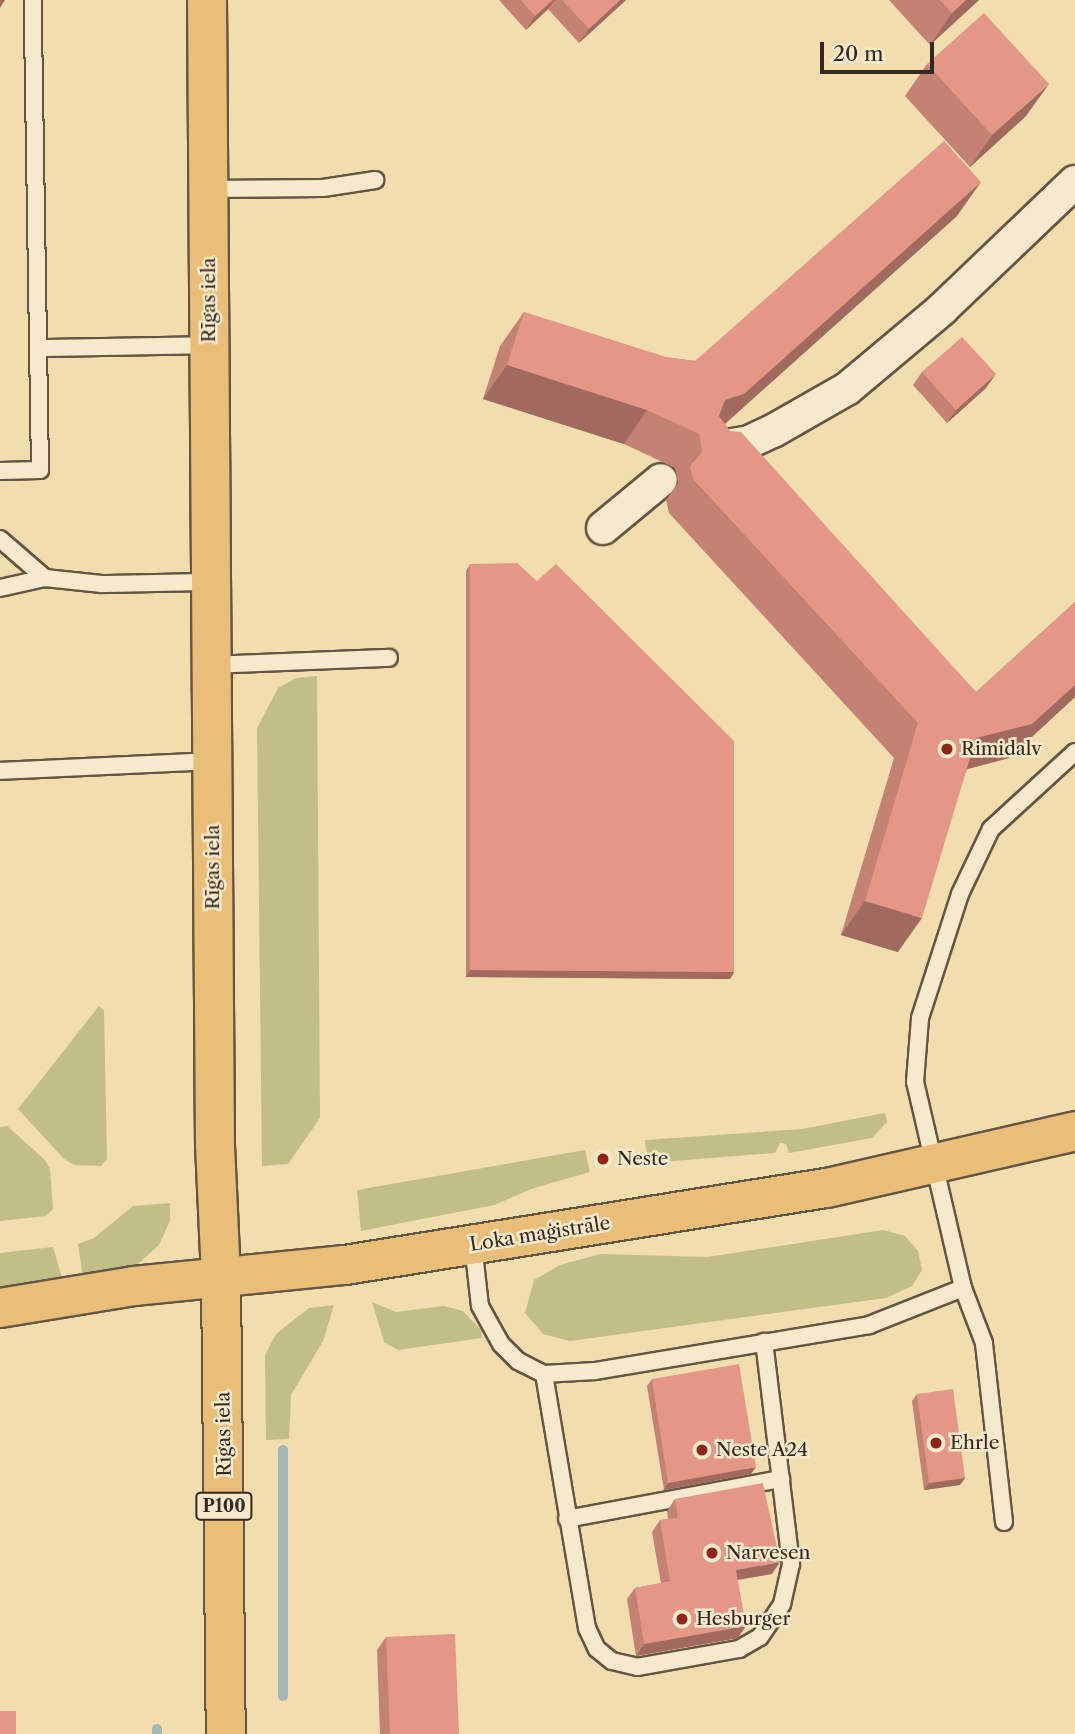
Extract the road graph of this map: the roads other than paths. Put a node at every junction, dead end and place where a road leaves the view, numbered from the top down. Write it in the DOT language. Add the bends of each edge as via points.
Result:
graph roads {
  1 [pos="33,0"];
  2 [pos="207,0"];
  3 [pos="375,180"];
  4 [pos="1075,183"];
  5 [pos="208,189"];
  6 [pos="209,345"];
  7 [pos="40,348"];
  8 [pos="713,448"];
  9 [pos="0,471"];
  10 [pos="661,480"];
  11 [pos="603,528"];
  12 [pos="0,539"];
  13 [pos="45,578"];
  14 [pos="210,582"];
  15 [pos="0,588"];
  16 [pos="389,658"];
  17 [pos="211,665"];
  18 [pos="1075,752"];
  19 [pos="212,761"];
  20 [pos="0,771"];
  21 [pos="1075,1131"];
  22 [pos="931,1164"];
  23 [pos="473,1244"];
  24 [pos="221,1278"];
  25 [pos="963,1288"];
  26 [pos="0,1308"];
  27 [pos="764,1342"];
  28 [pos="544,1374"];
  29 [pos="781,1479"];
  30 [pos="567,1519"];
  31 [pos="1004,1521"];
  32 [pos="226,1734"];
  1 -- 7 [label="lane"];
  2 -- 5 [label="main road, Rīgas iela"];
  3 -- 5 [label="lane" via="323,188"];
  4 -- 8 [label="street" via="942,309 848,388 761,436"];
  5 -- 6 [label="main road, Rīgas iela"];
  6 -- 7 [label="lane"];
  6 -- 14 [label="main road, Rīgas iela"];
  7 -- 9 [label="lane" via="40,470"];
  10 -- 11 [label="street"];
  12 -- 13 [label="lane"];
  13 -- 14 [label="lane" via="102,584"];
  13 -- 15 [label="lane"];
  14 -- 17 [label="main road, Rīgas iela"];
  16 -- 17 [label="lane"];
  17 -- 19 [label="main road, Rīgas iela"];
  18 -- 22 [label="lane" via="990,829 960,894 920,1018 915,1082"];
  19 -- 20 [label="lane"];
  19 -- 24 [label="main road, Rīgas iela" via="215,1155"];
  21 -- 22 [label="main road, Loka maģistrāle"];
  22 -- 23 [label="main road, Loka maģistrāle" via="827,1188"];
  22 -- 25 [label="lane"];
  23 -- 24 [label="main road, Loka maģistrāle"];
  23 -- 28 [label="lane" via="485,1316 509,1352"];
  24 -- 26 [label="main road, Loka maģistrāle" via="134,1286"];
  24 -- 32 [label="main road, Rīgas iela / P100"];
  25 -- 27 [label="lane" via="869,1325"];
  25 -- 31 [label="lane" via="984,1343"];
  27 -- 28 [label="lane" via="595,1371"];
  27 -- 29 [label="lane"];
  28 -- 30 [label="lane"];
  29 -- 30 [label="lane"];
  29 -- 30 [label="lane" via="791,1564 782,1604 760,1637 739,1649 637,1667 612,1661 597,1649 587,1628"];
}
